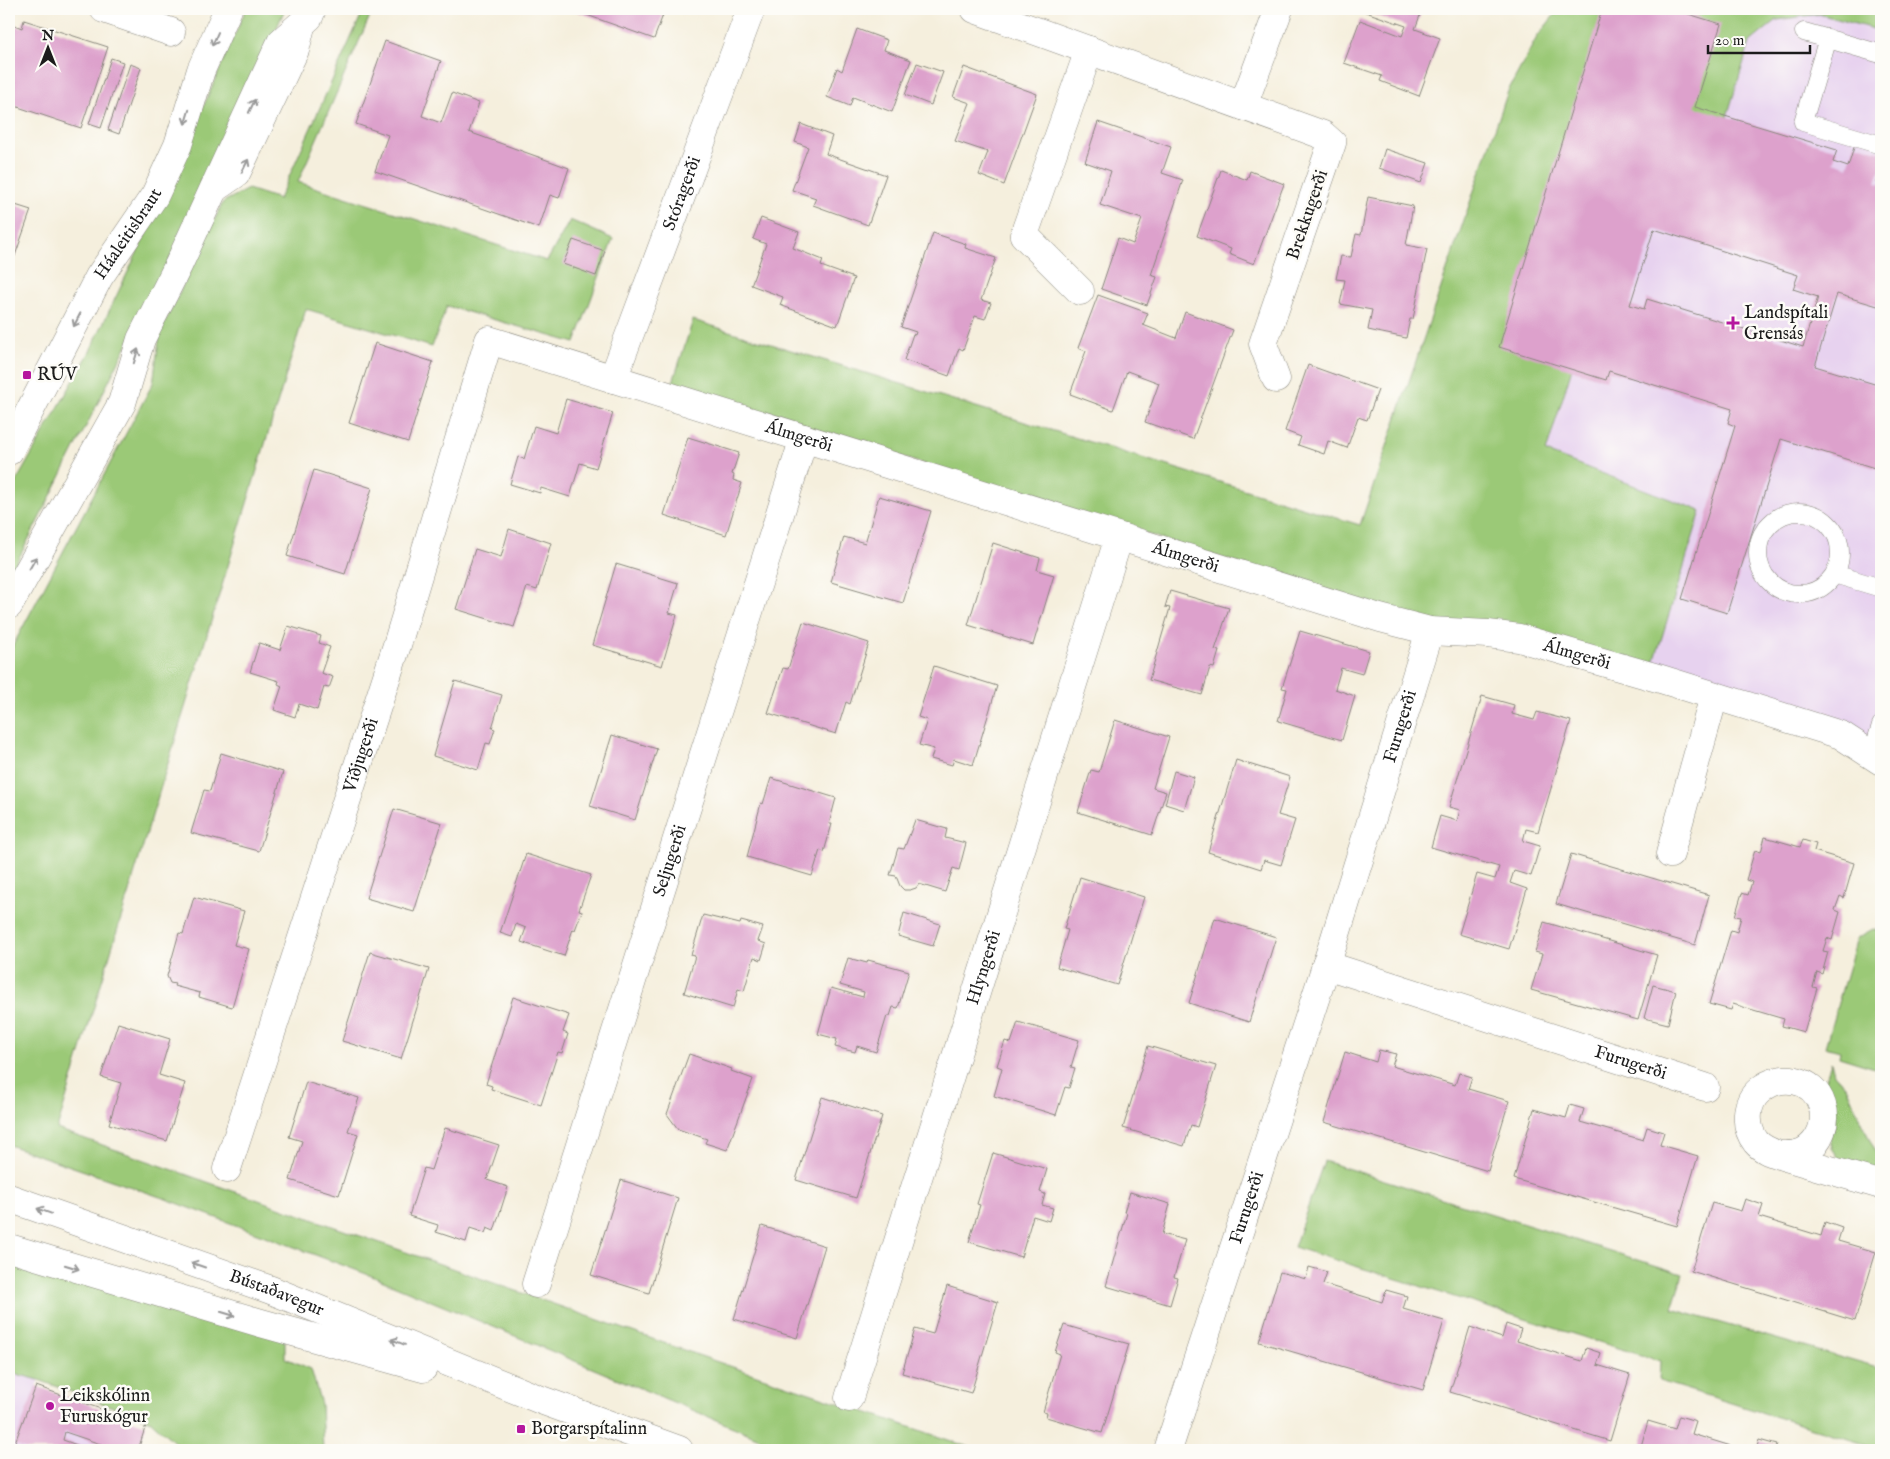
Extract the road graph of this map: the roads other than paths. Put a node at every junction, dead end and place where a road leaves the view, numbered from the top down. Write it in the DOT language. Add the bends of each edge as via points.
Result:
graph roads {
  1 [pos="104,9"];
  2 [pos="228,9"];
  3 [pos="751,9"];
  4 [pos="975,9"];
  5 [pos="1279,9"];
  6 [pos="310,13"];
  7 [pos="172,32"];
  8 [pos="1804,32"];
  9 [pos="1828,38"];
  10 [pos="1089,50"];
  11 [pos="1881,54"];
  12 [pos="1243,106"];
  13 [pos="1881,145"];
  14 [pos="1080,291"];
  15 [pos="489,340"];
  16 [pos="613,379"];
  17 [pos="1276,379"];
  18 [pos="804,438"];
  19 [pos="9,450"];
  20 [pos="1119,537"];
  21 [pos="1834,574"];
  22 [pos="1881,588"];
  23 [pos="9,605"];
  24 [pos="1430,631"];
  25 [pos="1714,696"];
  26 [pos="1881,724"];
  27 [pos="1877,758"];
  28 [pos="1670,854"];
  29 [pos="1326,965"];
  30 [pos="1705,1087"];
  31 [pos="1779,1155"];
  32 [pos="227,1169"];
  33 [pos="1881,1185"];
  34 [pos="9,1198"];
  35 [pos="9,1248"];
  36 [pos="536,1284"];
  37 [pos="849,1398"];
  38 [pos="541,1400"];
  39 [pos="680,1450"];
  40 [pos="1168,1450"];
  1 -- 7 [label="street"];
  2 -- 19 [label="street, Háaleitisbraut, one-way" via="201,70 178,145 155,195 99,277"];
  3 -- 16 [label="street, Stóragerði"];
  4 -- 10 [label="street, Brekkugerði"];
  5 -- 12 [label="street"];
  23 -- 6 [label="street, one-way" via="122,403 141,339 281,42"];
  8 -- 9 [label="lane"];
  9 -- 11 [label="lane"];
  9 -- 13 [label="lane" via="1803,122"];
  10 -- 12 [label="street, Brekkugerði"];
  10 -- 14 [label="street" via="1024,235"];
  12 -- 17 [label="street, Brekkugerði" via="1323,135 1332,143 1263,344"];
  15 -- 16 [label="street, Álmgerði"];
  15 -- 32 [label="street, Viðjugerði" via="397,645"];
  16 -- 18 [label="street, Álmgerði"];
  18 -- 20 [label="street, Álmgerði"];
  18 -- 36 [label="street, Seljugerði"];
  20 -- 24 [label="street, Álmgerði"];
  20 -- 37 [label="street, Hlyngerði"];
  21 -- 21 [label="lane" via="1840,556 1839,542 1833,528 1822,518 1809,512 1795,511 1769,523 1760,535 1758,564 1775,587 1788,593 1803,594 1817,590"];
  21 -- 22 [label="lane"];
  24 -- 25 [label="street, Álmgerði" via="1519,638"];
  24 -- 29 [label="street, Furugerði"];
  25 -- 27 [label="street, Álmgerði" via="1841,735"];
  25 -- 28 [label="street"];
  26 -- 27 [label="lane"];
  29 -- 30 [label="street, Furugerði"];
  29 -- 40 [label="street, Furugerði"];
  31 -- 33 [label="street"];
  38 -- 34 [label="street, Bústaðavegur, one-way" via="271,1290"];
  35 -- 38 [label="street, Bústaðavegur, one-way" via="261,1324"];
  38 -- 39 [label="street, Bústaðavegur"];
}
